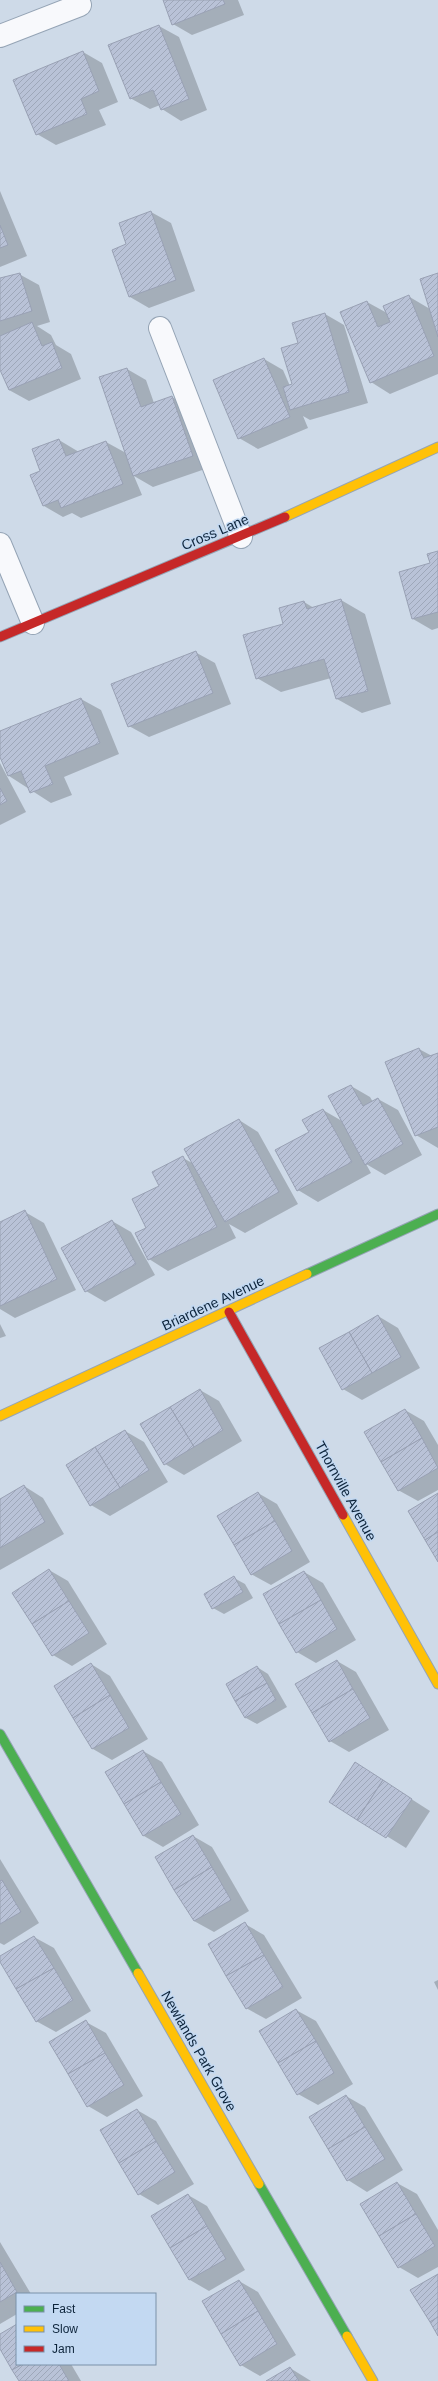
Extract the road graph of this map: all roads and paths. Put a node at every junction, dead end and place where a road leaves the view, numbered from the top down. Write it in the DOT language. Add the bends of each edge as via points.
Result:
graph roads {
  1 [pos="80,5"];
  2 [pos="0,36"];
  3 [pos="160,328"];
  4 [pos="438,447"];
  5 [pos="241,537"];
  6 [pos="0,544"];
  7 [pos="33,623"];
  8 [pos="0,637"];
  9 [pos="438,1214"];
  10 [pos="229,1312"];
  11 [pos="0,1416"];
  12 [pos="438,1684"];
  13 [pos="0,1734"];
  14 [pos="373,2381"];
  1 -- 2 [label="street"];
  3 -- 5 [label="street"];
  4 -- 5 [label="street, Cross Lane"];
  5 -- 7 [label="street, Cross Lane"];
  6 -- 7 [label="street"];
  7 -- 8 [label="street, Cross Lane"];
  9 -- 10 [label="street, Briardene Avenue"];
  10 -- 11 [label="street, Briardene Avenue"];
  10 -- 12 [label="street, Thornville Avenue"];
  13 -- 14 [label="street, Newlands Park Grove"];
}
